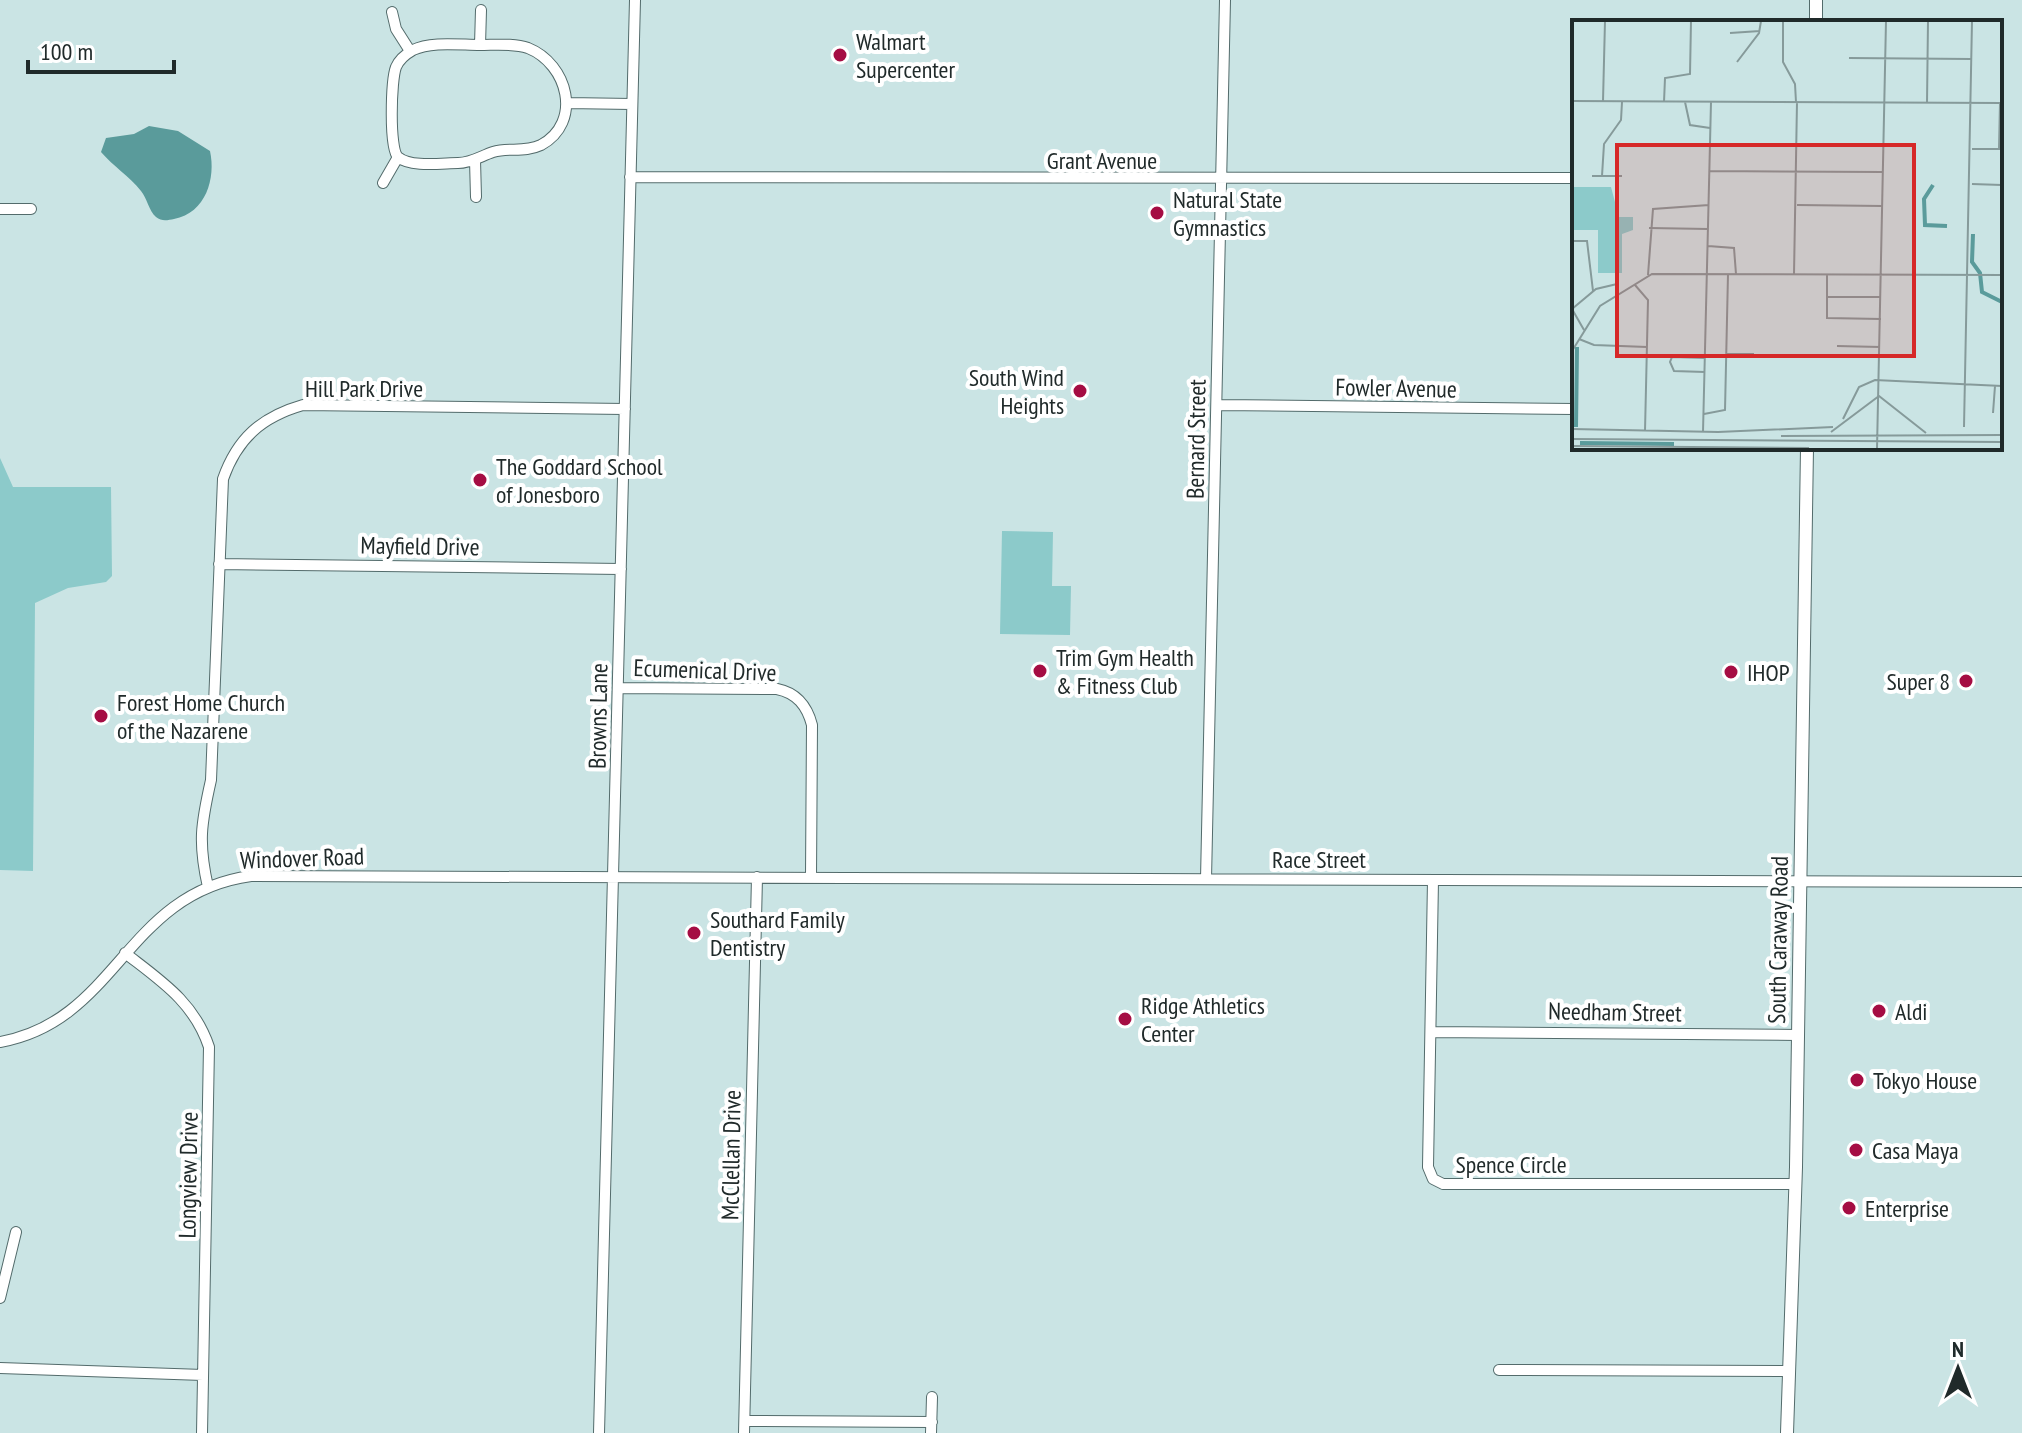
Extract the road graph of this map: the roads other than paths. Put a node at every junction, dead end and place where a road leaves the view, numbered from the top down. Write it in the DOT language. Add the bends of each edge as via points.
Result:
graph roads {
  1 [pos="635,0"];
  2 [pos="1225,0"];
  3 [pos="481,10"];
  4 [pos="392,12"];
  5 [pos="480,45"];
  6 [pos="410,51"];
  7 [pos="567,103"];
  8 [pos="632,104"];
  9 [pos="398,157"];
  10 [pos="475,160"];
  11 [pos="630,177"];
  12 [pos="1572,178"];
  13 [pos="1221,179"];
  14 [pos="383,183"];
  15 [pos="476,197"];
  16 [pos="0,209"];
  17 [pos="31,209"];
  18 [pos="1217,405"];
  19 [pos="625,409"];
  20 [pos="1572,409"];
  21 [pos="1807,450"];
  22 [pos="219,564"];
  23 [pos="621,569"];
  24 [pos="619,688"];
  25 [pos="615,877"];
  26 [pos="757,877"];
  27 [pos="811,877"];
  28 [pos="1206,879"];
  29 [pos="1433,880"];
  30 [pos="1802,880"];
  31 [pos="2022,882"];
  32 [pos="208,887"];
  33 [pos="125,953"];
  34 [pos="1431,1032"];
  35 [pos="1799,1035"];
  36 [pos="0,1042"];
  37 [pos="1796,1184"];
  38 [pos="16,1232"];
  39 [pos="0,1298"];
  40 [pos="0,1368"];
  41 [pos="1499,1370"];
  42 [pos="1790,1371"];
  43 [pos="203,1375"];
  44 [pos="932,1397"];
  45 [pos="745,1421"];
  46 [pos="932,1427"];
  47 [pos="202,1433"];
  48 [pos="599,1433"];
  49 [pos="744,1433"];
  50 [pos="1787,1433"];
  1 -- 8 [label="street, Browns Lane"];
  2 -- 13 [label="street, Bernard Street"];
  3 -- 5 [label="street"];
  4 -- 6 [label="street"];
  5 -- 6 [label="street"];
  5 -- 7 [label="street" via="520,46 539,54 560,75"];
  6 -- 9 [label="street" via="395,73 392,145"];
  7 -- 8 [label="street"];
  7 -- 10 [label="street" via="564,119 544,143"];
  8 -- 11 [label="street, Browns Lane"];
  9 -- 10 [label="street" via="409,162"];
  9 -- 14 [label="street"];
  10 -- 15 [label="street"];
  11 -- 13 [label="street, Grant Avenue"];
  11 -- 19 [label="street, Browns Lane"];
  12 -- 13 [label="street, Grant Avenue"];
  13 -- 18 [label="street, Bernard Street"];
  16 -- 17 [label="street"];
  18 -- 20 [label="street, Fowler Avenue"];
  18 -- 28 [label="street, Bernard Street"];
  19 -- 22 [label="street, Hill Park Drive" via="303,405 283,411 247,434 232,455 223,479"];
  19 -- 23 [label="street, Browns Lane"];
  21 -- 30 [label="main road, South Caraway Road"];
  22 -- 23 [label="street, Mayfield Drive"];
  22 -- 32 [label="street, Hill Park Drive" via="211,780 199,827"];
  23 -- 24 [label="street, Browns Lane"];
  24 -- 25 [label="street, Browns Lane"];
  24 -- 27 [label="street, Ecumenical Drive" via="777,689 797,697 812,725"];
  25 -- 26 [label="street, Race Street"];
  25 -- 32 [label="street, Windover Road" via="251,876"];
  25 -- 48 [label="street, Browns Lane"];
  26 -- 27 [label="street, Race Street"];
  26 -- 45 [label="street, McClellan Drive"];
  27 -- 28 [label="street, Race Street"];
  28 -- 29 [label="street, Race Street"];
  29 -- 30 [label="street, Race Street"];
  29 -- 34 [label="street, Spence Circle"];
  30 -- 31 [label="street, Race Street"];
  30 -- 35 [label="main road, South Caraway Road"];
  32 -- 33 [label="street, Windover Road" via="169,908"];
  33 -- 36 [label="street, Windover Road" via="71,1011"];
  33 -- 43 [label="street, Longview Drive" via="180,995 196,1014 209,1047"];
  34 -- 35 [label="street, Needham Street"];
  34 -- 37 [label="street, Spence Circle" via="1428,1167 1437,1182"];
  35 -- 37 [label="main road, South Caraway Road"];
  37 -- 42 [label="main road, South Caraway Road"];
  38 -- 39 [label="street"];
  40 -- 43 [label="street"];
  41 -- 42 [label="street"];
  42 -- 50 [label="main road, South Caraway Road"];
  43 -- 47 [label="street, Longview Drive"];
  44 -- 46 [label="street"];
  45 -- 46 [label="street"];
  45 -- 49 [label="street, McClellan Drive"];
}
